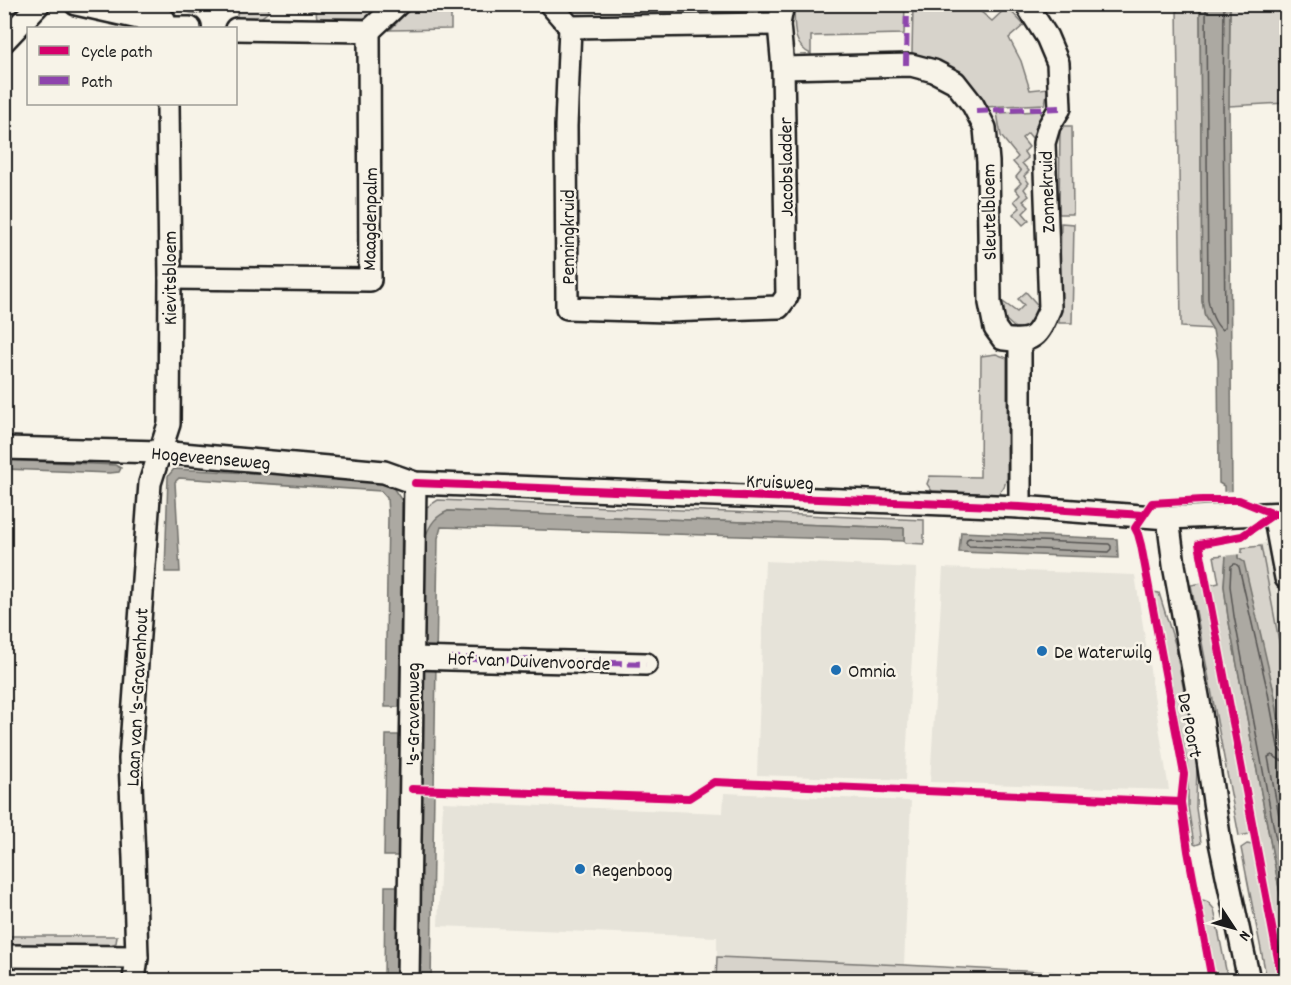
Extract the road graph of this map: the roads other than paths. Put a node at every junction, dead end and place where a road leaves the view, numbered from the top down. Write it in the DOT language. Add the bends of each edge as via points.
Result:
graph roads {
  1 [pos="39,4"];
  2 [pos="76,4"];
  3 [pos="398,4"];
  4 [pos="550,4"];
  5 [pos="1029,5"];
  6 [pos="781,14"];
  7 [pos="665,15"];
  8 [pos="166,20"];
  9 [pos="187,27"];
  10 [pos="570,27"];
  11 [pos="237,29"];
  12 [pos="369,31"];
  13 [pos="4,41"];
  14 [pos="783,68"];
  15 [pos="168,105"];
  16 [pos="170,278"];
  17 [pos="779,307"];
  18 [pos="1020,342"];
  19 [pos="4,448"];
  20 [pos="160,452"];
  21 [pos="415,483"];
  22 [pos="1020,507"];
  23 [pos="1280,514"];
  24 [pos="1168,518"];
  25 [pos="1287,578"];
  26 [pos="412,658"];
  27 [pos="645,664"];
  28 [pos="4,957"];
  29 [pos="136,957"];
  30 [pos="134,981"];
  31 [pos="408,981"];
  32 [pos="1249,981"];
  1 -- 13 [label="street"];
  2 -- 8 [label="street" via="143,19"];
  3 -- 12 [label="street"];
  4 -- 10 [label="street"];
  5 -- 18 [label="street, Zonnekruid" via="1058,63 1060,108 1044,143 1050,308 1041,328 1030,339"];
  6 -- 7 [label="street"];
  6 -- 14 [label="street, Jacobsladder"];
  7 -- 10 [label="street"];
  8 -- 9 [label="street"];
  10 -- 17 [label="street, Penningkruid" via="567,308 668,311"];
  11 -- 12 [label="street"];
  12 -- 16 [label="street, Maagdenpalm" via="370,280"];
  14 -- 17 [label="street, Jacobsladder" via="788,296"];
  14 -- 18 [label="street, Sleutelbloem" via="911,65 955,82 985,128 990,303 995,328 1003,339"];
  15 -- 16 [label="street, Kievitsbloem"];
  16 -- 20 [label="street, Kievitsbloem" via="169,424"];
  18 -- 22 [label="street"];
  19 -- 20 [label="street, Hogeveenseweg"];
  20 -- 21 [label="street, Hogeveenseweg" via="384,472"];
  20 -- 29 [label="street, Laan van 's-Gravenhout" via="150,483 130,759"];
  21 -- 22 [label="street, Kruisweg"];
  21 -- 26 [label="street, 's-Gravenweg"];
  22 -- 24 [label="street, Kruisweg"];
  23 -- 24 [label="street, Kruisweg"];
  23 -- 25 [label="street"];
  24 -- 32 [label="street, De Poort" via="1220,843"];
  26 -- 27 [label="street, Hof van Duivenvoorde"];
  26 -- 31 [label="street, 's-Gravenweg"];
  28 -- 29 [label="street"];
  29 -- 30 [label="street, Laan van 's-Gravenhout"];
}
